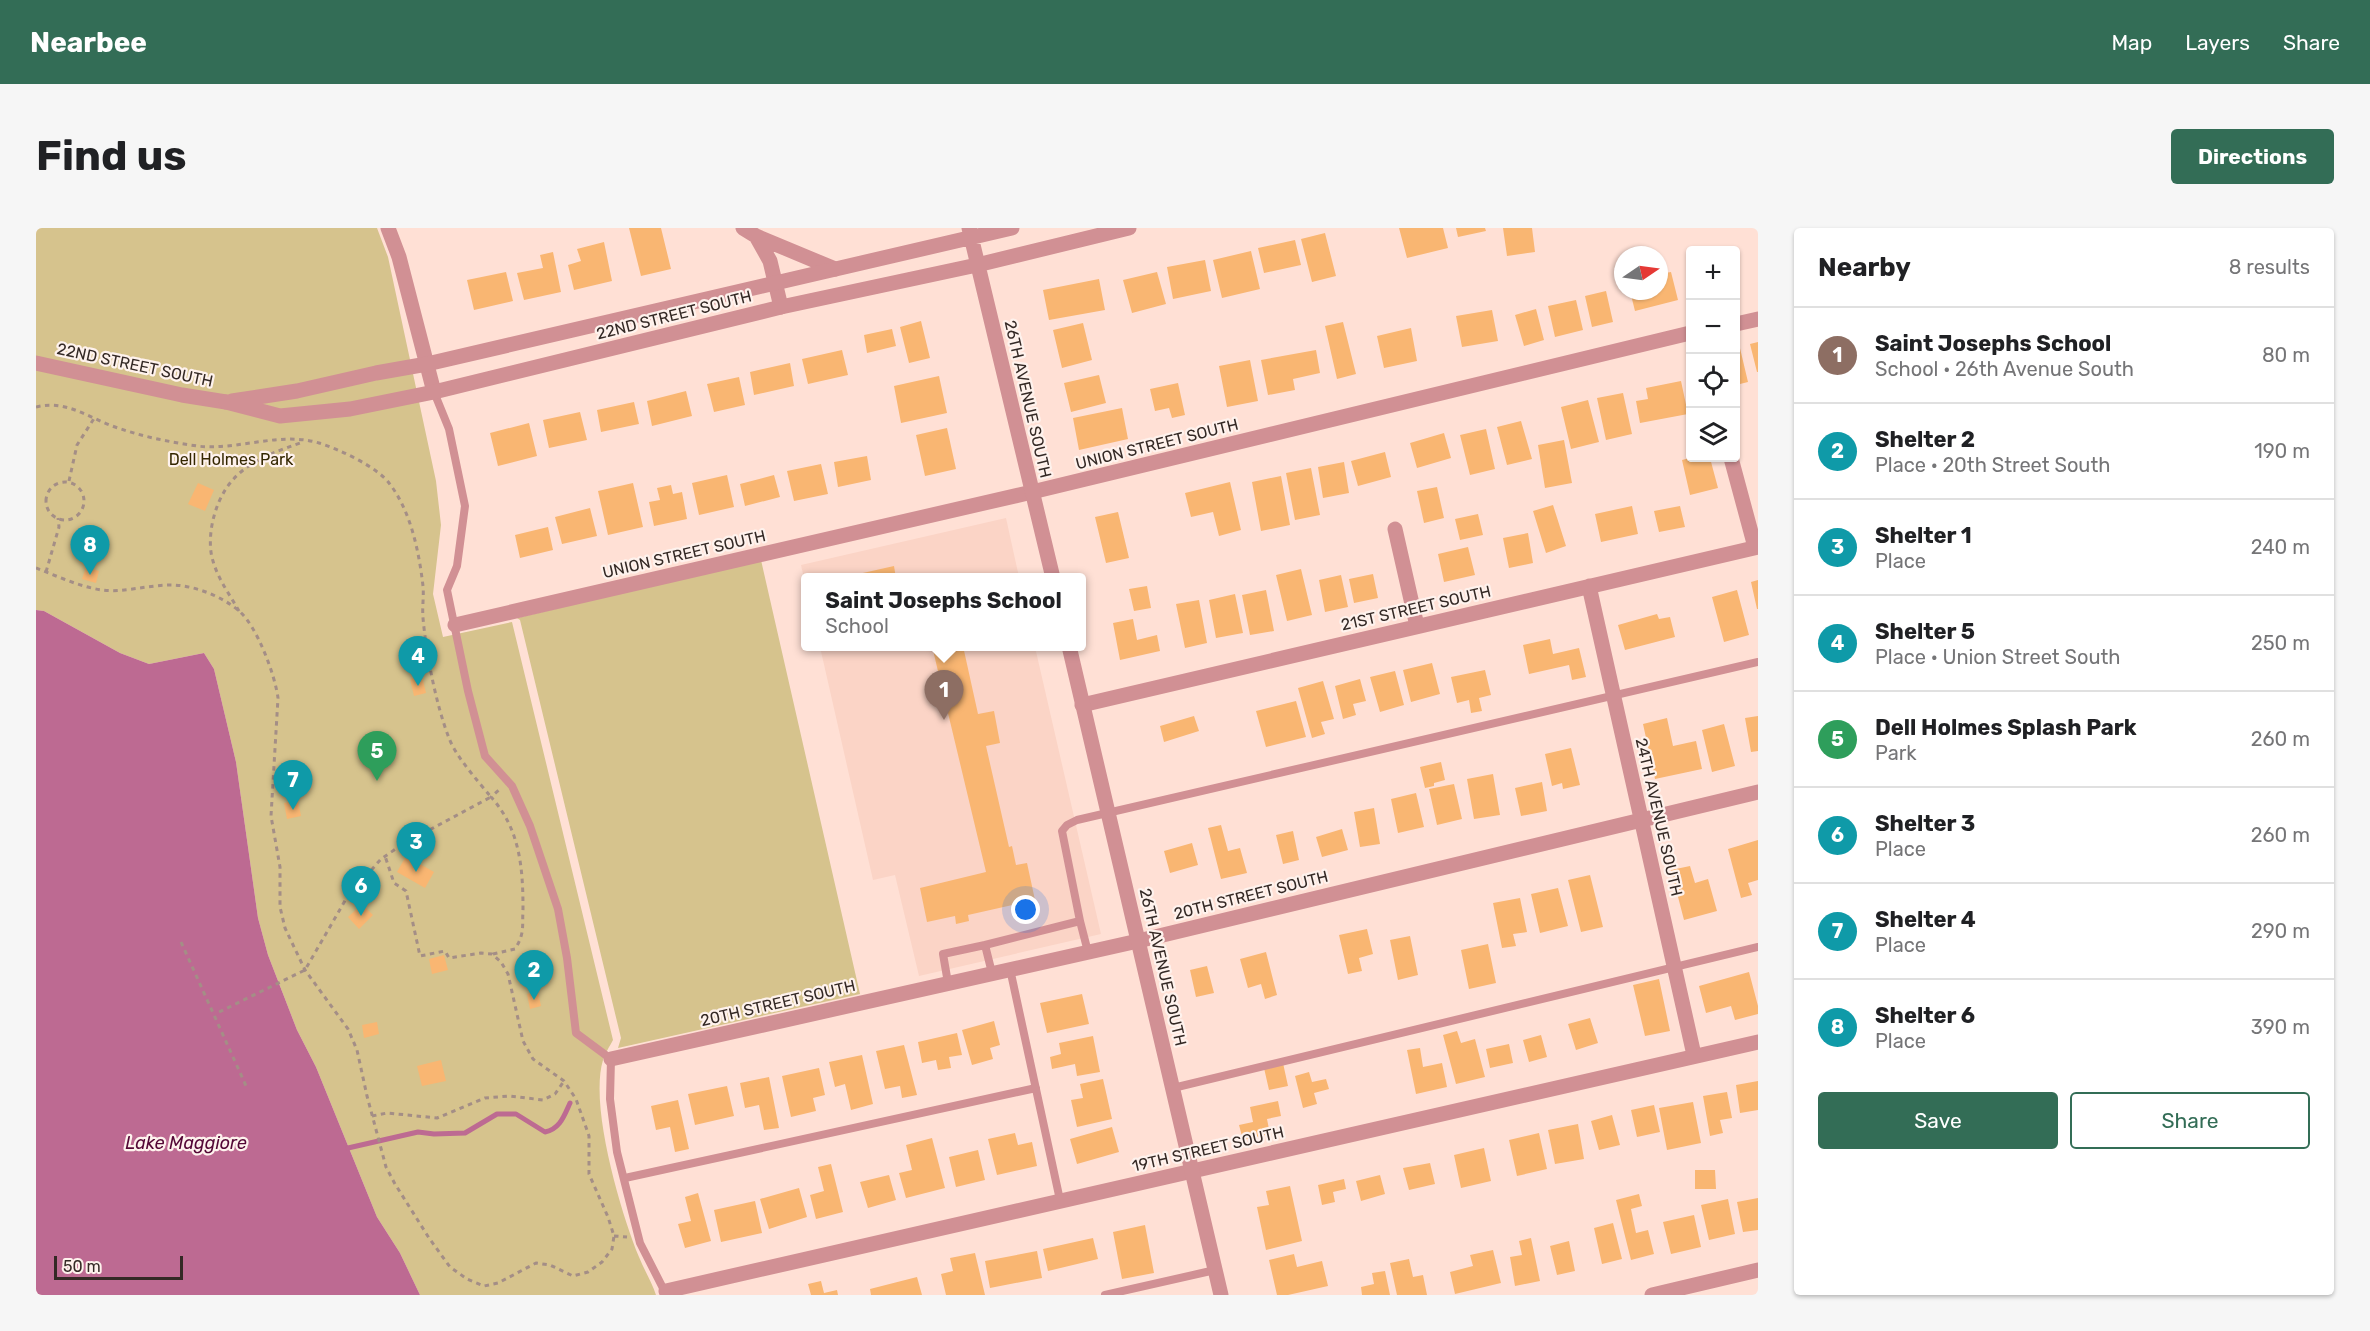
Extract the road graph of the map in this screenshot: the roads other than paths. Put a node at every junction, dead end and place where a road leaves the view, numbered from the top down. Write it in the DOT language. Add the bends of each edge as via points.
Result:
graph roads {
  1 [pos="388,228"];
  2 [pos="1012,228"];
  3 [pos="1129,228"];
  4 [pos="750,232"];
  5 [pos="970,233"];
  6 [pos="977,264"];
  7 [pos="835,268"];
  8 [pos="776,283"];
  9 [pos="781,307"];
  10 [pos="1758,319"];
  11 [pos="1740,323"];
  12 [pos="1686,334"];
  13 [pos="36,363"];
  14 [pos="427,364"];
  15 [pos="434,392"];
  16 [pos="226,402"];
  17 [pos="1732,462"];
  18 [pos="1032,492"];
  19 [pos="1395,529"];
  20 [pos="1756,547"];
  21 [pos="1052,573"];
  22 [pos="1589,586"];
  23 [pos="455,625"];
  24 [pos="1417,626"];
  25 [pos="1070,651"];
  26 [pos="1758,662"];
  27 [pos="1614,697"];
  28 [pos="1083,705"];
  29 [pos="1758,792"];
  30 [pos="1109,812"];
  31 [pos="1641,819"];
  32 [pos="1080,921"];
  33 [pos="1138,941"];
  34 [pos="985,945"];
  35 [pos="1758,948"];
  36 [pos="1088,952"];
  37 [pos="1674,966"];
  38 [pos="1010,969"];
  39 [pos="992,974"];
  40 [pos="948,983"];
  41 [pos="1758,1042"];
  42 [pos="1694,1055"];
  43 [pos="611,1059"];
  44 [pos="1036,1088"];
  45 [pos="1173,1088"];
  46 [pos="1192,1171"];
  47 [pos="625,1178"];
  48 [pos="1060,1200"];
  49 [pos="1215,1270"];
  50 [pos="1758,1270"];
  51 [pos="666,1293"];
  52 [pos="1104,1295"];
  53 [pos="1221,1295"];
  54 [pos="1652,1295"];
  1 -- 14 [label="street"];
  2 -- 5 [label="street, 22ND STREET SOUTH"];
  3 -- 6 [label="street, 22ND STREET SOUTH"];
  4 -- 7 [label="street"];
  4 -- 8 [label="street" via="770,261"];
  5 -- 6 [label="street, 26TH AVENUE SOUTH"];
  5 -- 7 [label="street, 22ND STREET SOUTH"];
  6 -- 9 [label="street, 22ND STREET SOUTH"];
  6 -- 18 [label="street, 26TH AVENUE SOUTH"];
  7 -- 8 [label="street, 22ND STREET SOUTH"];
  8 -- 9 [label="street"];
  8 -- 14 [label="street, 22ND STREET SOUTH"];
  9 -- 15 [label="street, 22ND STREET SOUTH"];
  10 -- 11 [label="street"];
  12 -- 18 [label="street, UNION STREET SOUTH"];
  13 -- 16 [label="street, 22ND STREET SOUTH"];
  14 -- 15 [label="street"];
  14 -- 16 [label="street, 22ND STREET SOUTH"];
  15 -- 16 [label="street, 22ND STREET SOUTH" via="350,409 279,416"];
  15 -- 23 [label="lane" via="449,429 465,506 457,566 447,590"];
  17 -- 20 [label="street"];
  18 -- 21 [label="street, 26TH AVENUE SOUTH"];
  18 -- 23 [label="street, UNION STREET SOUTH"];
  19 -- 24 [label="street"];
  20 -- 22 [label="street, 21ST STREET SOUTH"];
  22 -- 24 [label="street, 21ST STREET SOUTH"];
  22 -- 27 [label="street, 24TH AVENUE SOUTH"];
  23 -- 43 [label="lane" via="485,756 512,786 558,909 576,1033"];
  24 -- 28 [label="street, 21ST STREET SOUTH"];
  25 -- 28 [label="street, 26TH AVENUE SOUTH"];
  26 -- 27 [label="lane"];
  27 -- 30 [label="lane"];
  27 -- 31 [label="street, 24TH AVENUE SOUTH"];
  28 -- 30 [label="street, 26TH AVENUE SOUTH"];
  29 -- 31 [label="street, 20TH STREET SOUTH"];
  30 -- 32 [label="lane" via="1077,820 1062,831"];
  30 -- 33 [label="street, 26TH AVENUE SOUTH"];
  31 -- 33 [label="street, 20TH STREET SOUTH"];
  31 -- 37 [label="street, 24TH AVENUE SOUTH"];
  32 -- 34 [label="lane"];
  32 -- 36 [label="lane"];
  33 -- 36 [label="street, 20TH STREET SOUTH"];
  33 -- 45 [label="street, 26TH AVENUE SOUTH"];
  34 -- 39 [label="lane"];
  34 -- 40 [label="lane" via="942,954"];
  35 -- 37 [label="lane"];
  36 -- 38 [label="street, 20TH STREET SOUTH"];
  37 -- 42 [label="street, 24TH AVENUE SOUTH"];
  37 -- 45 [label="lane"];
  38 -- 39 [label="street, 20TH STREET SOUTH"];
  38 -- 44 [label="lane"];
  39 -- 40 [label="street, 20TH STREET SOUTH"];
  40 -- 43 [label="street, 20TH STREET SOUTH"];
  41 -- 42 [label="street, 19TH STREET SOUTH"];
  42 -- 46 [label="street, 19TH STREET SOUTH"];
  43 -- 47 [label="lane" via="612,1124"];
  44 -- 47 [label="lane"];
  44 -- 48 [label="lane"];
  45 -- 46 [label="street, 26TH AVENUE SOUTH"];
  46 -- 48 [label="street, 19TH STREET SOUTH"];
  46 -- 49 [label="street, 26TH AVENUE SOUTH"];
  47 -- 51 [label="lane" via="640,1243"];
  48 -- 51 [label="street, 19TH STREET SOUTH"];
  49 -- 52 [label="lane"];
  49 -- 53 [label="street, 26TH AVENUE SOUTH"];
  50 -- 54 [label="street"];
}
